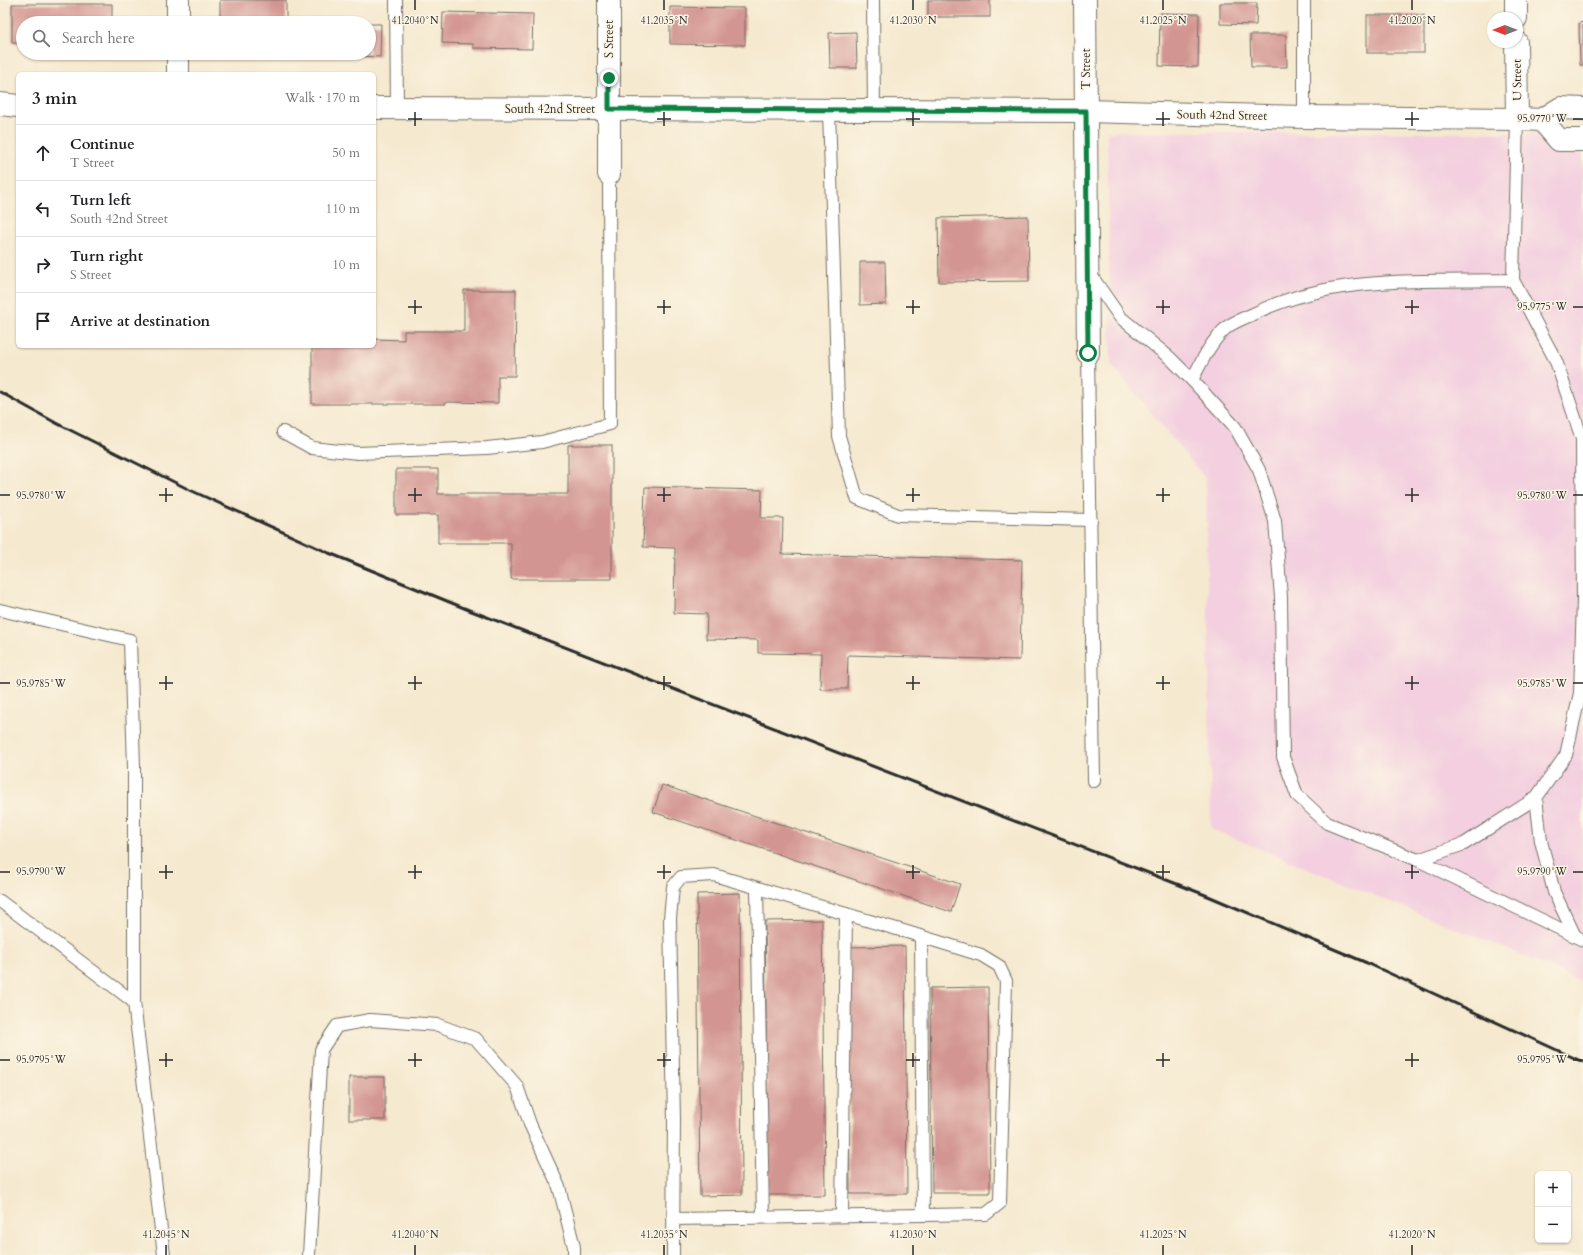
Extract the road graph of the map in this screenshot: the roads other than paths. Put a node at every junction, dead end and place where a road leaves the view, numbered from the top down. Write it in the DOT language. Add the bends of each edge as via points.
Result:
graph roads {
  1 [pos="178,0"];
  2 [pos="396,0"];
  3 [pos="610,0"];
  4 [pos="873,0"];
  5 [pos="1085,0"];
  6 [pos="1304,0"];
  7 [pos="1516,0"];
  8 [pos="1516,12"];
  9 [pos="178,16"];
  10 [pos="1516,48"];
  11 [pos="178,60"];
  12 [pos="178,72"];
  13 [pos="0,104"];
  14 [pos="16,106"];
  15 [pos="376,108"];
  16 [pos="397,108"];
  17 [pos="609,109"];
  18 [pos="1583,109"];
  19 [pos="829,110"];
  20 [pos="874,110"];
  21 [pos="1086,111"];
  22 [pos="1304,117"];
  23 [pos="1517,118"];
  24 [pos="1542,120"];
  25 [pos="1583,140"];
  26 [pos="609,174"];
  27 [pos="1088,271"];
  28 [pos="1513,280"];
  29 [pos="1088,353"];
  30 [pos="1192,380"];
  31 [pos="283,432"];
  32 [pos="1091,520"];
  33 [pos="0,610"];
  34 [pos="1094,781"];
  35 [pos="1536,798"];
  36 [pos="1418,860"];
  37 [pos="757,888"];
  38 [pos="0,901"];
  39 [pos="846,914"];
  40 [pos="922,936"];
  41 [pos="1579,938"];
  42 [pos="134,1002"];
  43 [pos="923,1215"];
  44 [pos="842,1216"];
  45 [pos="763,1217"];
  46 [pos="673,1219"];
  47 [pos="164,1255"];
  48 [pos="309,1255"];
  49 [pos="574,1255"];
  50 [pos="673,1255"];
  1 -- 9 [label="street"];
  2 -- 16 [label="lane"];
  3 -- 17 [label="street, S Street"];
  4 -- 20 [label="lane"];
  5 -- 21 [label="street, T Street"];
  6 -- 22 [label="lane"];
  7 -- 8 [label="street"];
  10 -- 23 [label="street, U Street"];
  11 -- 12 [label="street"];
  13 -- 14 [label="street"];
  15 -- 16 [label="street, South 42nd Street"];
  16 -- 17 [label="street, South 42nd Street"];
  17 -- 19 [label="street, South 42nd Street"];
  17 -- 26 [label="street, S Street"];
  18 -- 24 [label="street" via="1561,108"];
  19 -- 20 [label="street, South 42nd Street"];
  19 -- 32 [label="lane" via="839,436 857,498 898,516"];
  20 -- 21 [label="street, South 42nd Street"];
  21 -- 22 [label="street, South 42nd Street"];
  21 -- 27 [label="street, T Street"];
  22 -- 23 [label="street, South 42nd Street"];
  23 -- 24 [label="street, South 42nd Street"];
  23 -- 28 [label="lane"];
  24 -- 25 [label="street" via="1559,140"];
  26 -- 31 [label="lane" via="610,424 542,442 487,448 358,453 312,448"];
  27 -- 29 [label="street, T Street"];
  27 -- 30 [label="lane" via="1120,317 1170,358"];
  28 -- 30 [label="lane" via="1369,283 1320,290 1266,307 1228,327 1207,350"];
  28 -- 35 [label="lane" via="1556,361 1582,439 1583,601 1580,693 1566,755"];
  29 -- 32 [label="lane"];
  30 -- 36 [label="lane" via="1235,427 1259,470 1275,522 1282,597 1283,757 1297,795 1327,823"];
  32 -- 34 [label="lane"];
  33 -- 42 [label="lane" via="130,640 134,767"];
  35 -- 36 [label="lane" via="1464,844"];
  35 -- 41 [label="lane" via="1541,841 1554,892"];
  36 -- 41 [label="lane"];
  37 -- 39 [label="lane"];
  37 -- 45 [label="lane"];
  37 -- 46 [label="lane" via="714,876 681,877 673,887 670,918"];
  38 -- 42 [label="lane"];
  39 -- 40 [label="lane"];
  39 -- 44 [label="lane"];
  40 -- 43 [label="lane"];
  40 -- 43 [label="lane" via="981,955 999,966 1006,981 1000,1204 986,1214"];
  42 -- 47 [label="lane"];
  43 -- 44 [label="lane"];
  44 -- 45 [label="lane"];
  45 -- 46 [label="lane"];
  46 -- 50 [label="lane"];
  48 -- 49 [label="lane" via="321,1050 337,1026 370,1020 438,1025 476,1039 517,1086 530,1124 560,1186"];
}
